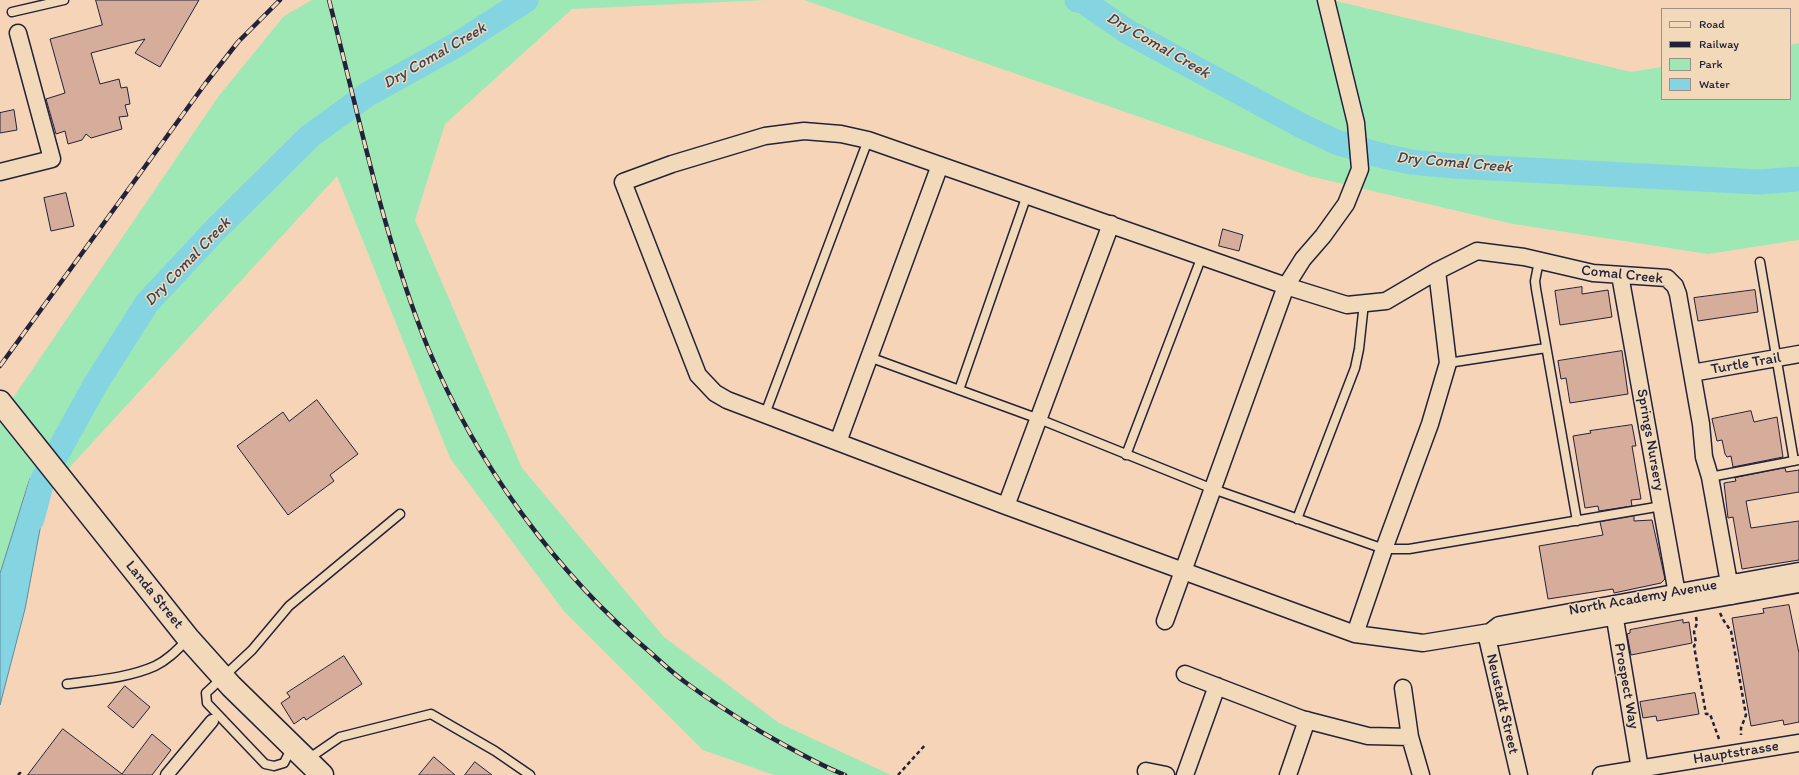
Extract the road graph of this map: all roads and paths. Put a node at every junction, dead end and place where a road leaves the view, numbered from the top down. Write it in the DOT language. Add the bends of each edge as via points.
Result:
graph roads {
  1 [pos="64,0"];
  2 [pos="1326,0"];
  3 [pos="40,3"];
  4 [pos="12,12"];
  5 [pos="18,33"];
  6 [pos="868,140"];
  7 [pos="940,165"];
  8 [pos="0,172"];
  9 [pos="1027,195"];
  10 [pos="1111,224"];
  11 [pos="1202,256"];
  12 [pos="1531,259"];
  13 [pos="1760,262"];
  14 [pos="1437,271"];
  15 [pos="1620,275"];
  16 [pos="1286,286"];
  17 [pos="1364,303"];
  18 [pos="1546,348"];
  19 [pos="1799,354"];
  20 [pos="870,357"];
  21 [pos="1776,358"];
  22 [pos="1448,363"];
  23 [pos="1692,373"];
  24 [pos="958,390"];
  25 [pos="4,407"];
  26 [pos="765,414"];
  27 [pos="1039,419"];
  28 [pos="838,442"];
  29 [pos="1126,455"];
  30 [pos="1797,461"];
  31 [pos="1710,477"];
  32 [pos="1213,489"];
  33 [pos="1006,506"];
  34 [pos="1662,506"];
  35 [pos="400,514"];
  36 [pos="1297,519"];
  37 [pos="1578,521"];
  38 [pos="1384,549"];
  39 [pos="1184,571"];
  40 [pos="1799,583"];
  41 [pos="1731,589"];
  42 [pos="1678,599"];
  43 [pos="1613,610"];
  44 [pos="1720,613"];
  45 [pos="1696,617"];
  46 [pos="1165,621"];
  47 [pos="1488,633"];
  48 [pos="1355,634"];
  49 [pos="188,638"];
  50 [pos="1185,674"];
  51 [pos="222,676"];
  52 [pos="67,684"];
  53 [pos="1217,686"];
  54 [pos="1403,688"];
  55 [pos="1307,720"];
  56 [pos="212,721"];
  57 [pos="1741,735"];
  58 [pos="1410,737"];
  59 [pos="1719,738"];
  60 [pos="1799,743"];
  61 [pos="926,744"];
  62 [pos="306,764"];
  63 [pos="1640,769"];
  64 [pos="1146,771"];
  65 [pos="18,775"];
  66 [pos="22,775"];
  67 [pos="167,775"];
  68 [pos="530,775"];
  69 [pos="898,775"];
  70 [pos="1166,775"];
  71 [pos="1185,775"];
  72 [pos="1288,775"];
  73 [pos="1421,775"];
  74 [pos="1518,775"];
  75 [pos="1601,775"];
  1 -- 3 [label="lane"];
  2 -- 16 [label="street" via="1356,122 1360,169 1346,204 1303,259"];
  3 -- 4 [label="lane"];
  5 -- 8 [label="street" via="52,159"];
  6 -- 7 [label="street, Comal Creek"];
  6 -- 26 [label="lane"];
  6 -- 26 [label="street, Comal Creek" via="840,134 804,131 765,136 672,164 623,182 698,375 715,393 727,400"];
  7 -- 9 [label="street, Comal Creek"];
  7 -- 20 [label="street"];
  9 -- 10 [label="street, Comal Creek"];
  9 -- 24 [label="lane"];
  10 -- 11 [label="street, Comal Creek"];
  10 -- 27 [label="street"];
  11 -- 16 [label="street, Comal Creek"];
  11 -- 29 [label="lane"];
  12 -- 14 [label="street, Comal Creek" via="1477,250"];
  12 -- 15 [label="street, Comal Creek" via="1593,274"];
  12 -- 18 [label="lane"];
  13 -- 21 [label="lane"];
  14 -- 17 [label="street, Comal Creek" via="1386,301"];
  14 -- 22 [label="street"];
  15 -- 23 [label="street, Comal Creek" via="1660,277 1673,282 1678,294"];
  15 -- 34 [label="street, Springs Nursery"];
  16 -- 17 [label="street, Comal Creek" via="1347,305"];
  16 -- 32 [label="street"];
  17 -- 36 [label="lane" via="1355,368"];
  18 -- 22 [label="lane"];
  18 -- 37 [label="lane"];
  19 -- 21 [label="street, Turtle Trail"];
  20 -- 24 [label="lane"];
  20 -- 28 [label="street"];
  21 -- 23 [label="street, Turtle Trail"];
  21 -- 30 [label="lane"];
  22 -- 38 [label="street" via="1430,424"];
  23 -- 31 [label="street" via="1704,457"];
  24 -- 27 [label="lane"];
  25 -- 49 [label="main road, Landa Street"];
  26 -- 28 [label="street, North Academy Avenue"];
  27 -- 29 [label="lane"];
  27 -- 33 [label="street"];
  28 -- 33 [label="street, North Academy Avenue"];
  29 -- 32 [label="lane"];
  30 -- 31 [label="lane"];
  31 -- 41 [label="street"];
  32 -- 36 [label="lane"];
  32 -- 39 [label="street"];
  33 -- 39 [label="street, North Academy Avenue"];
  34 -- 37 [label="lane"];
  34 -- 42 [label="street, Springs Nursery"];
  35 -- 51 [label="lane" via="289,606 252,650"];
  36 -- 38 [label="lane"];
  37 -- 38 [label="lane" via="1409,549"];
  38 -- 48 [label="street"];
  39 -- 46 [label="street"];
  39 -- 48 [label="street, North Academy Avenue"];
  40 -- 41 [label="street, North Academy Avenue"];
  41 -- 42 [label="street, North Academy Avenue"];
  42 -- 43 [label="street, North Academy Avenue"];
  43 -- 47 [label="street, North Academy Avenue" via="1499,625"];
  43 -- 63 [label="street, Prospect Way"];
  44 -- 57 [label="path" via="1731,631 1746,715"];
  45 -- 59 [label="path" via="1694,646 1706,714 1710,714"];
  47 -- 48 [label="street, North Academy Avenue" via="1423,643"];
  47 -- 74 [label="street, Neustadt Street"];
  49 -- 51 [label="main road, Landa Street"];
  49 -- 52 [label="lane" via="174,654 155,666 126,675"];
  50 -- 53 [label="street"];
  51 -- 62 [label="main road, Landa Street"];
  51 -- 62 [label="lane" via="206,693 207,703 265,764"];
  53 -- 55 [label="street"];
  53 -- 71 [label="street"];
  54 -- 58 [label="street"];
  55 -- 58 [label="street" via="1368,736"];
  55 -- 72 [label="street"];
  56 -- 67 [label="street"];
  58 -- 73 [label="street"];
  60 -- 63 [label="street, Hauptstrasse"];
  61 -- 69 [label="path"];
  62 -- 68 [label="lane" via="340,737 431,714 495,751"];
  63 -- 75 [label="street, Hauptstrasse"];
  64 -- 70 [label="street"];
  65 -- 66 [label="path"];
}
